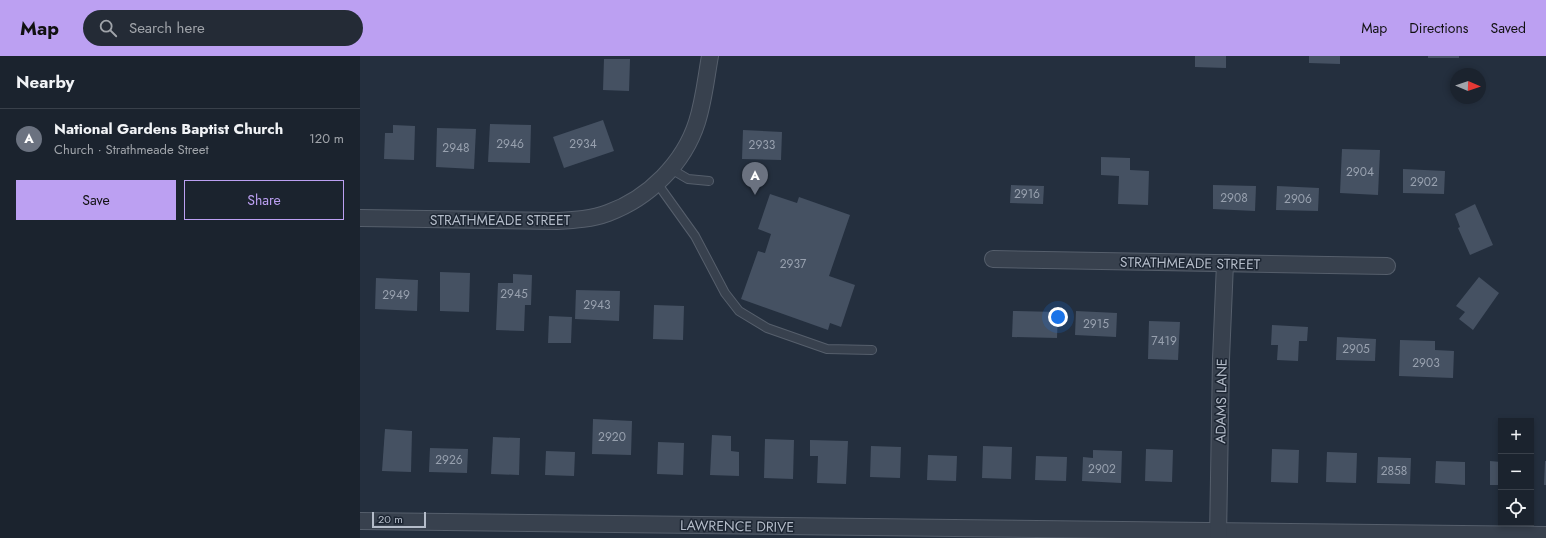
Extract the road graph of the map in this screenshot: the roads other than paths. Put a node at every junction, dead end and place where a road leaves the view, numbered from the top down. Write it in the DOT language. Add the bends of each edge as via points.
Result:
graph roads {
  1 [pos="710,56"];
  2 [pos="671,169"];
  3 [pos="709,181"];
  4 [pos="657,183"];
  5 [pos="360,218"];
  6 [pos="992,258"];
  7 [pos="1225,263"];
  8 [pos="1387,266"];
  9 [pos="872,350"];
  10 [pos="360,521"];
  11 [pos="1218,535"];
  12 [pos="1546,535"];
  1 -- 2 [label="street, STRATHMEADE STREET" via="697,123 686,147"];
  2 -- 3 [label="lane" via="688,179"];
  2 -- 4 [label="street, STRATHMEADE STREET"];
  4 -- 5 [label="street, STRATHMEADE STREET" via="631,202 608,213 583,220"];
  4 -- 9 [label="lane" via="695,236 725,293 739,311 767,328 827,349"];
  6 -- 7 [label="street, STRATHMEADE STREET"];
  7 -- 8 [label="street, STRATHMEADE STREET"];
  7 -- 11 [label="street, ADAMS LANE"];
  10 -- 11 [label="street, LAWRENCE DRIVE"];
  11 -- 12 [label="street, LAWRENCE DRIVE"];
}
